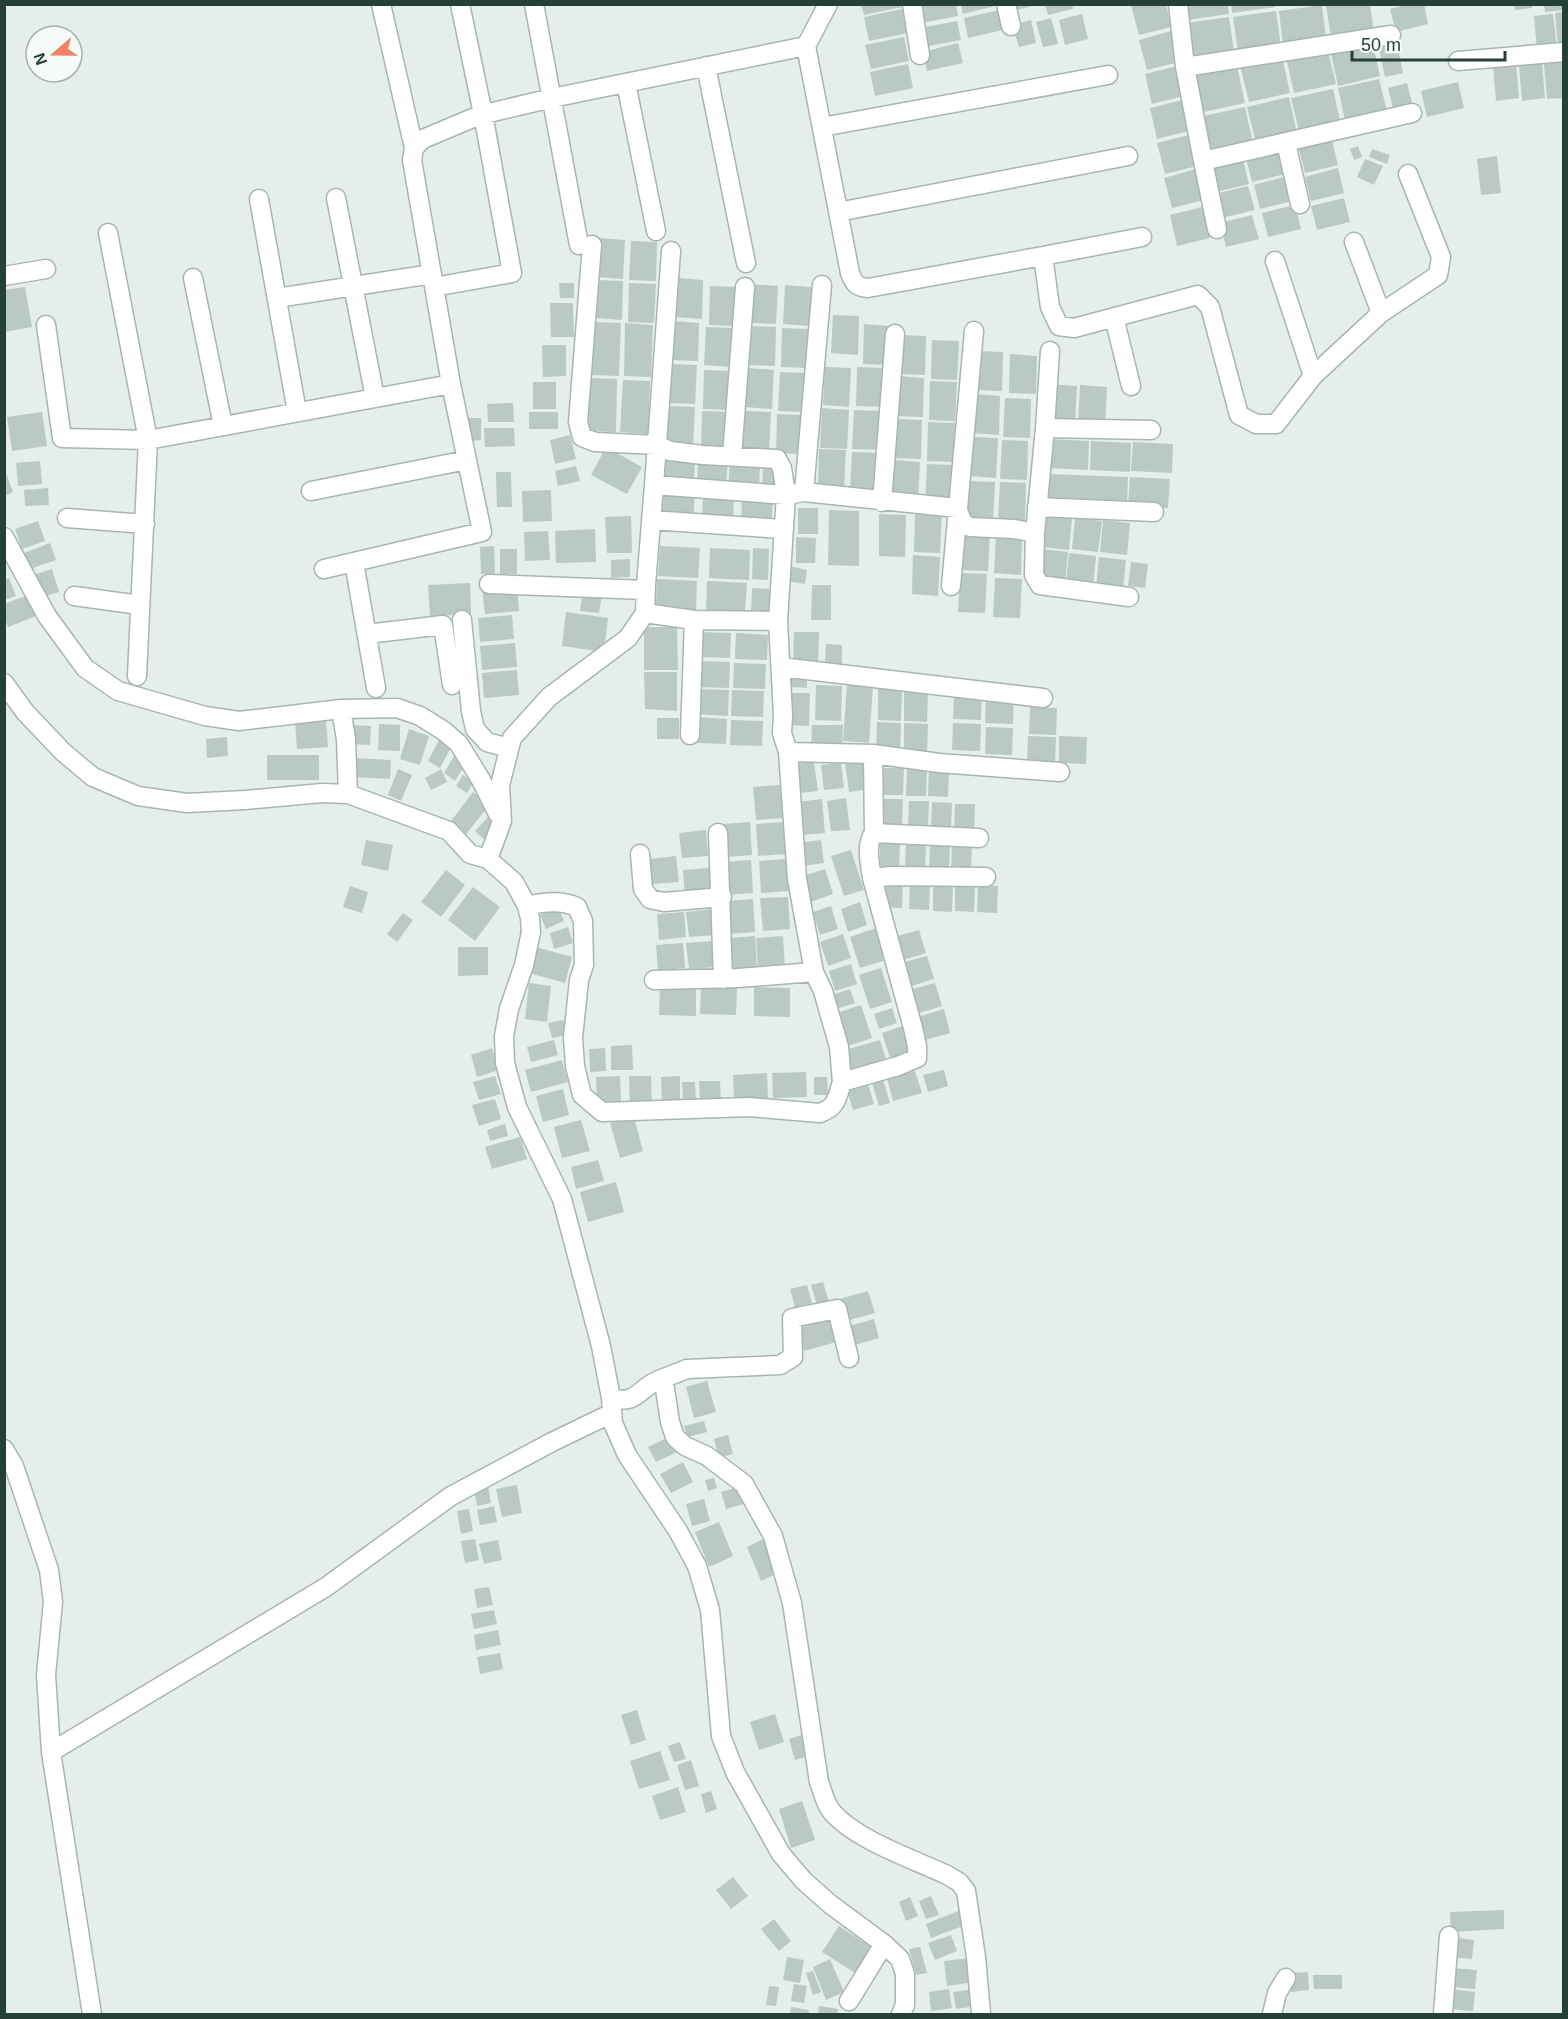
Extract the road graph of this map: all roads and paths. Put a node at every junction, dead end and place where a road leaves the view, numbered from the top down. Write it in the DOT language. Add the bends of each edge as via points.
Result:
graph roads {
  1 [pos="381,4"];
  2 [pos="460,4"];
  3 [pos="828,4"];
  4 [pos="912,4"];
  5 [pos="1006,4"];
  6 [pos="1179,4"];
  7 [pos="536,5"];
  8 [pos="1011,26"];
  9 [pos="1391,35"];
  10 [pos="806,46"];
  11 [pos="1563,52"];
  12 [pos="920,55"];
  13 [pos="1458,61"];
  14 [pos="706,66"];
  15 [pos="1185,67"];
  16 [pos="1108,75"];
  17 [pos="626,83"];
  18 [pos="552,98"];
  19 [pos="1413,113"];
  20 [pos="483,114"];
  21 [pos="822,127"];
  22 [pos="1286,143"];
  23 [pos="414,148"];
  24 [pos="1128,156"];
  25 [pos="1203,161"];
  26 [pos="1408,174"];
  27 [pos="336,198"];
  28 [pos="259,199"];
  29 [pos="1300,204"];
  30 [pos="838,212"];
  31 [pos="1217,229"];
  32 [pos="656,231"];
  33 [pos="108,233"];
  34 [pos="1142,237"];
  35 [pos="1353,242"];
  36 [pos="671,251"];
  37 [pos="1043,256"];
  38 [pos="1275,261"];
  39 [pos="746,263"];
  40 [pos="46,269"];
  41 [pos="4,276"];
  42 [pos="193,278"];
  43 [pos="433,281"];
  44 [pos="822,285"];
  45 [pos="353,286"];
  46 [pos="745,287"];
  47 [pos="277,298"];
  48 [pos="1381,313"];
  49 [pos="1114,317"];
  50 [pos="46,325"];
  51 [pos="974,331"];
  52 [pos="895,334"];
  53 [pos="1050,351"];
  54 [pos="1313,376"];
  55 [pos="451,384"];
  56 [pos="1131,386"];
  57 [pos="375,398"];
  58 [pos="297,412"];
  59 [pos="223,426"];
  60 [pos="1045,428"];
  61 [pos="1151,430"];
  62 [pos="148,440"];
  63 [pos="657,445"];
  64 [pos="732,456"];
  65 [pos="467,459"];
  66 [pos="654,485"];
  67 [pos="310,491"];
  68 [pos="795,494"];
  69 [pos="882,502"];
  70 [pos="1037,507"];
  71 [pos="957,508"];
  72 [pos="1154,512"];
  73 [pos="67,518"];
  74 [pos="651,520"];
  75 [pos="144,525"];
  76 [pos="782,529"];
  77 [pos="1035,533"];
  78 [pos="4,537"];
  79 [pos="354,562"];
  80 [pos="324,569"];
  81 [pos="489,584"];
  82 [pos="951,586"];
  83 [pos="645,590"];
  84 [pos="74,596"];
  85 [pos="1128,597"];
  86 [pos="141,604"];
  87 [pos="645,613"];
  88 [pos="462,620"];
  89 [pos="694,620"];
  90 [pos="778,621"];
  91 [pos="367,634"];
  92 [pos="781,667"];
  93 [pos="137,676"];
  94 [pos="4,683"];
  95 [pos="452,685"];
  96 [pos="376,688"];
  97 [pos="1043,698"];
  98 [pos="341,709"];
  99 [pos="690,735"];
  100 [pos="509,748"];
  101 [pos="788,752"];
  102 [pos="873,754"];
  103 [pos="1060,772"];
  104 [pos="348,794"];
  105 [pos="502,821"];
  106 [pos="718,833"];
  107 [pos="874,833"];
  108 [pos="979,838"];
  109 [pos="640,854"];
  110 [pos="488,859"];
  111 [pos="872,878"];
  112 [pos="986,878"];
  113 [pos="722,897"];
  114 [pos="527,906"];
  115 [pos="814,972"];
  116 [pos="723,979"];
  117 [pos="654,980"];
  118 [pos="842,1082"];
  119 [pos="849,1358"];
  120 [pos="659,1380"];
  121 [pos="611,1406"];
  122 [pos="4,1449"];
  123 [pos="51,1752"];
  124 [pos="1449,1936"];
  125 [pos="884,1944"];
  126 [pos="1286,1978"];
  127 [pos="849,2001"];
  128 [pos="92,2014"];
  129 [pos="901,2014"];
  130 [pos="981,2014"];
  131 [pos="1272,2014"];
  132 [pos="1443,2014"];
  1 -- 23 [label="street"];
  2 -- 20 [label="street"];
  3 -- 10 [label="street"];
  4 -- 12 [label="street"];
  5 -- 8 [label="street"];
  6 -- 15 [label="street"];
  7 -- 18 [label="street"];
  9 -- 15 [label="street"];
  10 -- 14 [label="street"];
  10 -- 21 [label="street"];
  11 -- 13 [label="street"];
  14 -- 17 [label="street"];
  14 -- 39 [label="street"];
  15 -- 25 [label="street"];
  16 -- 21 [label="street"];
  17 -- 18 [label="street"];
  17 -- 32 [label="street"];
  18 -- 20 [label="street"];
  18 -- 63 [label="street" via="585,245 579,431 582,437 595,442"];
  19 -- 22 [label="street"];
  20 -- 23 [label="street" via="423,139"];
  20 -- 43 [label="street" via="512,273"];
  21 -- 30 [label="street"];
  22 -- 25 [label="street"];
  22 -- 29 [label="street"];
  23 -- 43 [label="street" via="412,160"];
  24 -- 30 [label="street"];
  25 -- 31 [label="street"];
  26 -- 48 [label="street" via="1441,257 1438,275"];
  27 -- 45 [label="street"];
  28 -- 47 [label="street"];
  30 -- 37 [label="street" via="850,273 859,287"];
  33 -- 62 [label="street"];
  34 -- 37 [label="street"];
  35 -- 48 [label="street"];
  36 -- 63 [label="street"];
  37 -- 49 [label="street" via="1050,307 1059,326 1074,328"];
  38 -- 54 [label="street"];
  40 -- 41 [label="street"];
  42 -- 59 [label="street"];
  43 -- 45 [label="street"];
  43 -- 55 [label="street"];
  44 -- 68 [label="street"];
  45 -- 47 [label="street"];
  45 -- 57 [label="street"];
  46 -- 64 [label="street"];
  47 -- 58 [label="street"];
  48 -- 54 [label="street"];
  49 -- 54 [label="street" via="1198,295 1210,307 1239,415 1256,424 1276,424"];
  49 -- 56 [label="street"];
  50 -- 62 [label="street" via="62,438"];
  51 -- 71 [label="street"];
  52 -- 69 [label="street"];
  53 -- 60 [label="street"];
  55 -- 57 [label="street"];
  55 -- 65 [label="street"];
  57 -- 58 [label="street"];
  58 -- 59 [label="street"];
  59 -- 62 [label="street"];
  60 -- 61 [label="street"];
  60 -- 70 [label="street"];
  62 -- 75 [label="street"];
  63 -- 64 [label="street" via="670,451"];
  63 -- 66 [label="street"];
  64 -- 68 [label="street" via="777,459"];
  65 -- 67 [label="street"];
  65 -- 79 [label="street" via="482,532"];
  66 -- 68 [label="street"];
  66 -- 74 [label="street"];
  68 -- 69 [label="street"];
  68 -- 76 [label="street"];
  69 -- 71 [label="street"];
  70 -- 72 [label="street"];
  70 -- 77 [label="street"];
  71 -- 77 [label="street" via="963,523 970,527"];
  71 -- 82 [label="street"];
  73 -- 75 [label="street"];
  74 -- 76 [label="street"];
  74 -- 83 [label="street"];
  75 -- 86 [label="street"];
  76 -- 90 [label="street"];
  77 -- 85 [label="street" via="1034,575 1040,585"];
  78 -- 98 [label="street" via="47,616 85,668 118,691 205,717 239,721"];
  79 -- 80 [label="street"];
  79 -- 91 [label="street"];
  81 -- 83 [label="street"];
  83 -- 87 [label="street"];
  84 -- 86 [label="street"];
  86 -- 93 [label="street"];
  87 -- 89 [label="street"];
  87 -- 100 [label="street" via="628,638 549,697 512,738"];
  88 -- 100 [label="street" via="475,729 487,742"];
  89 -- 90 [label="street"];
  89 -- 99 [label="street"];
  90 -- 92 [label="street"];
  91 -- 95 [label="street" via="443,625"];
  91 -- 96 [label="street"];
  92 -- 97 [label="street"];
  92 -- 101 [label="street" via="782,733"];
  94 -- 104 [label="street" via="63,752 93,777 138,796 187,803"];
  98 -- 104 [label="street"];
  98 -- 105 [label="street" via="397,708 444,731 459,744"];
  100 -- 105 [label="street" via="500,785"];
  101 -- 102 [label="street"];
  101 -- 115 [label="street" via="797,879"];
  102 -- 103 [label="street"];
  102 -- 107 [label="street"];
  104 -- 110 [label="street" via="449,831 470,854"];
  105 -- 110 [label="street"];
  106 -- 113 [label="street"];
  107 -- 108 [label="street"];
  107 -- 111 [label="street" via="869,839"];
  109 -- 113 [label="street" via="643,890 650,899 664,902"];
  110 -- 114 [label="street" via="514,882"];
  111 -- 112 [label="street"];
  111 -- 118 [label="street" via="913,1028 916,1058"];
  113 -- 116 [label="street"];
  114 -- 118 [label="street" via="564,903 577,908 583,921 584,964 573,1038 575,1066 582,1095 602,1112 749,1107 820,1113 834,1105"];
  114 -- 121 [label="street" via="531,932 508,1008 505,1063 517,1107 562,1199 602,1346"];
  115 -- 116 [label="street"];
  115 -- 118 [label="street" via="839,1047"];
  116 -- 117 [label="street"];
  119 -- 120 [label="street" via="837,1309 792,1318 793,1357 780,1365 687,1369"];
  120 -- 121 [label="street" via="636,1397"];
  120 -- 130 [label="street" via="665,1389 675,1437 744,1485 773,1536 792,1603 819,1782 832,1811 860,1835 947,1875 960,1882 966,1891"];
  121 -- 123 [label="street" via="451,1496 326,1587"];
  121 -- 125 [label="street" via="613,1423 627,1455 697,1566 710,1610 722,1736 735,1772 781,1854 796,1872 830,1904"];
  122 -- 123 [label="street" via="14,1466 48,1570 53,1602 46,1675"];
  123 -- 128 [label="street"];
  124 -- 132 [label="street"];
  125 -- 127 [label="street"];
  125 -- 129 [label="street" via="900,1959 905,1974"];
  126 -- 131 [label="street"];
}
